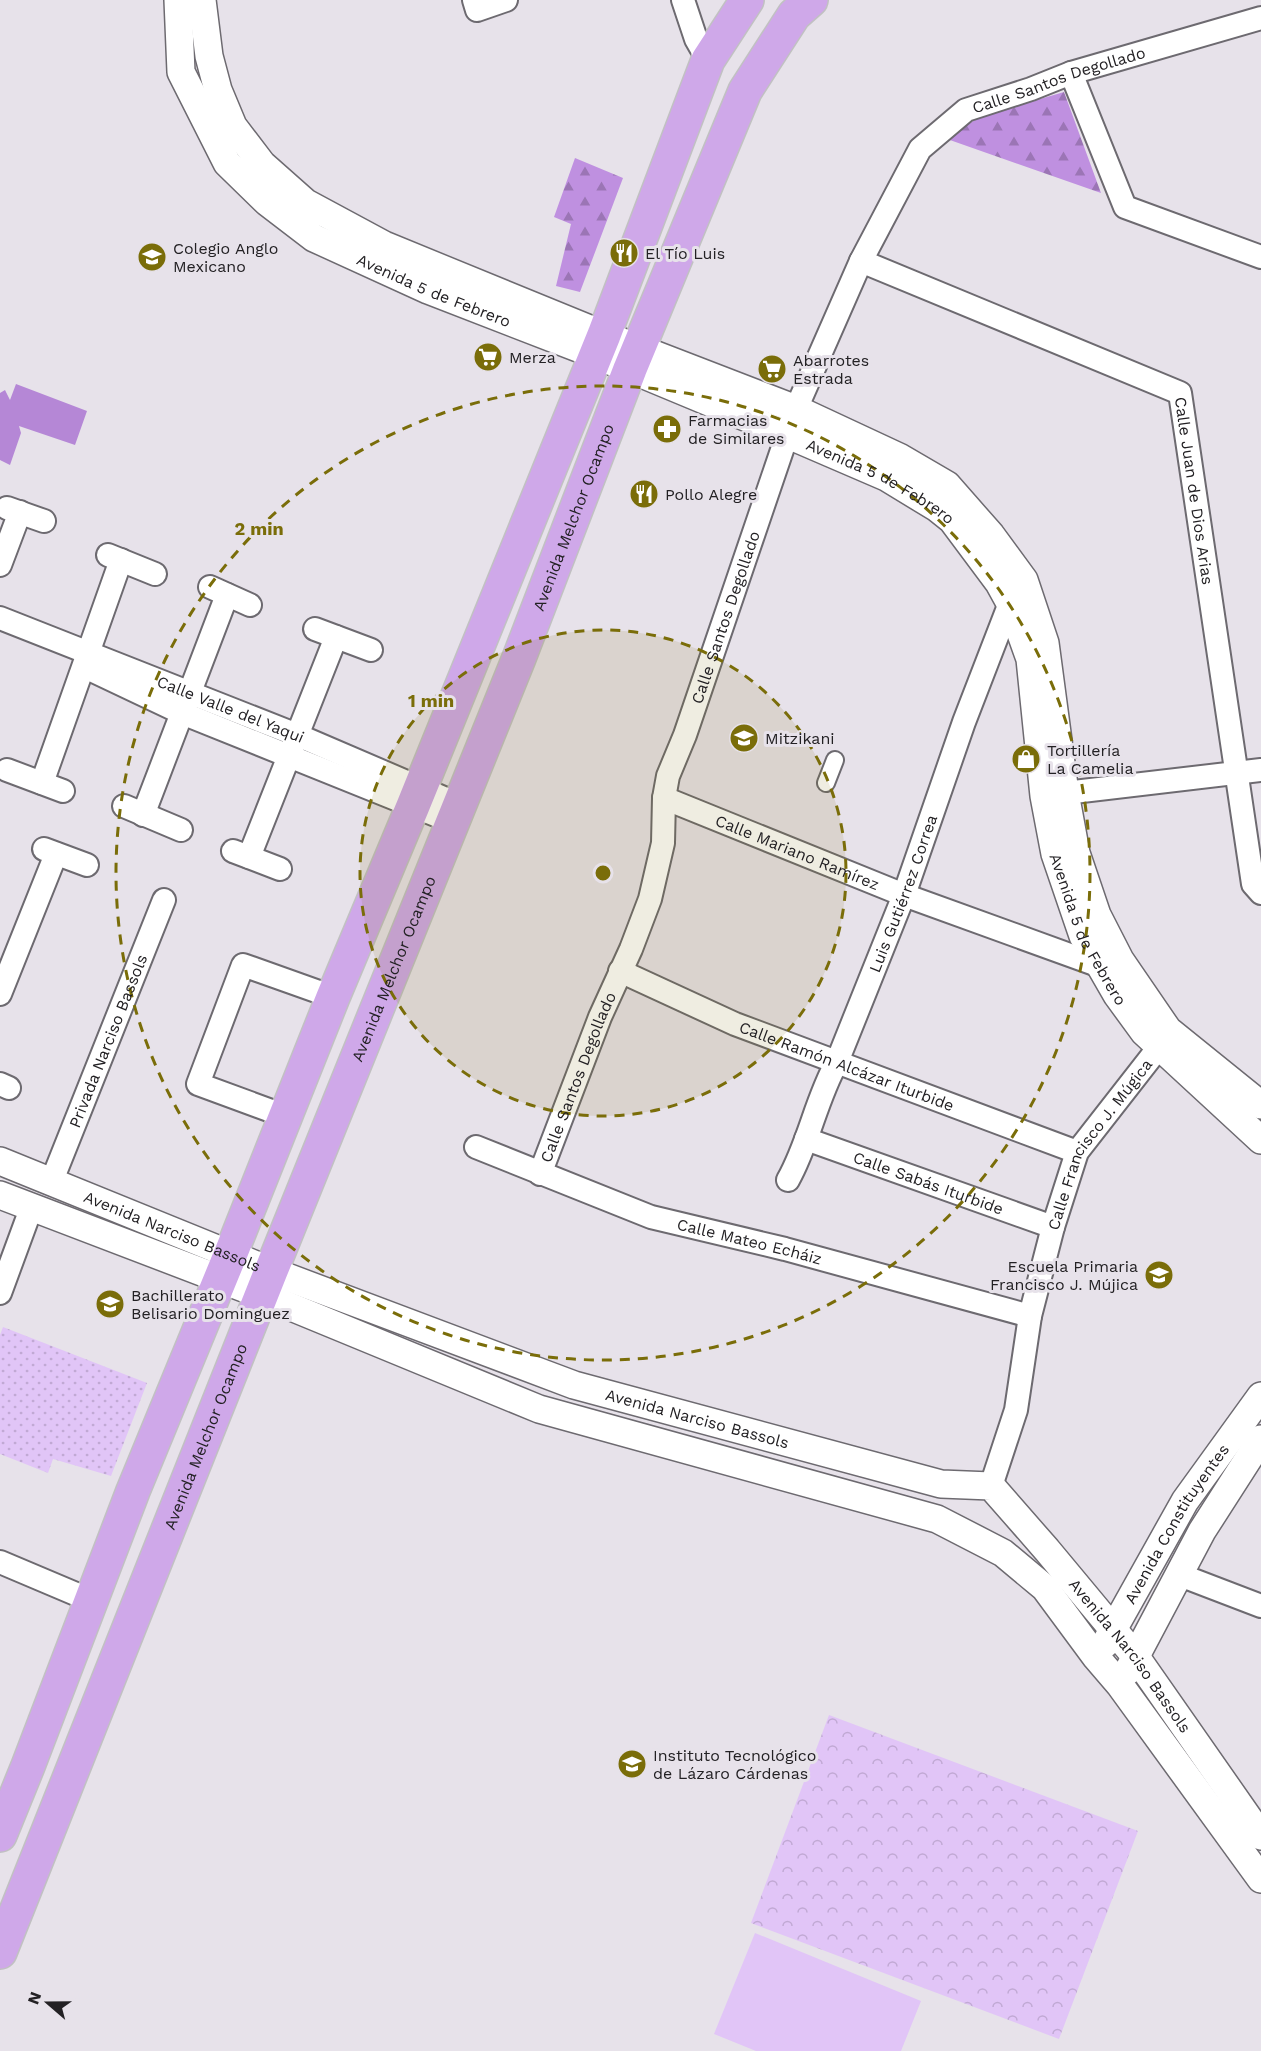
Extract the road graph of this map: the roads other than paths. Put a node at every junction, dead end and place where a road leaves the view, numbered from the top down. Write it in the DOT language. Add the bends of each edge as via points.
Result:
graph roads {
  1 [pos="178,0"];
  2 [pos="202,0"];
  3 [pos="474,0"];
  4 [pos="506,0"];
  5 [pos="683,0"];
  6 [pos="747,0"];
  7 [pos="811,0"];
  8 [pos="1261,18"];
  9 [pos="708,60"];
  10 [pos="1071,72"];
  11 [pos="1261,257"];
  12 [pos="861,261"];
  13 [pos="600,345"];
  14 [pos="635,359"];
  15 [pos="791,421"];
  16 [pos="44,521"];
  17 [pos="0,565"];
  18 [pos="155,574"];
  19 [pos="1010,603"];
  20 [pos="250,606"];
  21 [pos="0,618"];
  22 [pos="0,634"];
  23 [pos="371,650"];
  24 [pos="86,660"];
  25 [pos="186,703"];
  26 [pos="297,735"];
  27 [pos="289,756"];
  28 [pos="835,760"];
  29 [pos="7,770"];
  30 [pos="1261,770"];
  31 [pos="1236,773"];
  32 [pos="42,783"];
  33 [pos="826,783"];
  34 [pos="63,791"];
  35 [pos="1054,794"];
  36 [pos="416,796"];
  37 [pos="664,798"];
  38 [pos="456,813"];
  39 [pos="181,830"];
  40 [pos="87,865"];
  41 [pos="280,869"];
  42 [pos="1261,892"];
  43 [pos="904,894"];
  44 [pos="164,900"];
  45 [pos="7,958"];
  46 [pos="1100,966"];
  47 [pos="620,970"];
  48 [pos="0,994"];
  49 [pos="333,997"];
  50 [pos="1159,1047"];
  51 [pos="837,1062"];
  52 [pos="1261,1105"];
  53 [pos="285,1116"];
  54 [pos="806,1139"];
  55 [pos="1261,1140"];
  56 [pos="476,1147"];
  57 [pos="1077,1152"];
  58 [pos="0,1161"];
  59 [pos="540,1174"];
  60 [pos="788,1180"];
  61 [pos="51,1183"];
  62 [pos="0,1195"];
  63 [pos="32,1206"];
  64 [pos="1053,1227"];
  65 [pos="226,1266"];
  66 [pos="267,1283"];
  67 [pos="0,1293"];
  68 [pos="1030,1316"];
  69 [pos="1261,1396"];
  70 [pos="1261,1439"];
  71 [pos="888,1469"];
  72 [pos="991,1486"];
  73 [pos="878,1503"];
  74 [pos="0,1562"];
  75 [pos="1180,1575"];
  76 [pos="90,1600"];
  77 [pos="1261,1606"];
  78 [pos="1114,1632"];
  79 [pos="1096,1657"];
  80 [pos="1136,1657"];
  81 [pos="1120,1685"];
  82 [pos="28,1766"];
  83 [pos="68,1782"];
  84 [pos="1257,1822"];
  85 [pos="0,1835"];
  86 [pos="1261,1879"];
  87 [pos="0,1952"];
  1 -- 13 [label="street, Avenida 5 de Febrero" via="181,72 227,163 267,202 314,238 428,290"];
  2 -- 13 [label="street, Avenida 5 de Febrero" via="209,56 233,126 262,164 306,203 384,245"];
  3 -- 4 [label="street" via="477,10"];
  5 -- 9 [label="street"];
  6 -- 9 [label="main road"];
  7 -- 14 [label="main road, Avenida Melchor Ocampo" via="794,15 745,91"];
  8 -- 10 [label="street, Calle Santos Degollado"];
  9 -- 13 [label="main road"];
  10 -- 11 [label="street" via="1125,207"];
  10 -- 12 [label="street, Calle Santos Degollado" via="966,110 920,149"];
  12 -- 15 [label="street, Calle Santos Degollado"];
  12 -- 31 [label="street, Calle Juan de Dios Arias" via="1180,393"];
  13 -- 14 [label="street, Avenida 5 de Febrero"];
  13 -- 36 [label="main road"];
  14 -- 15 [label="street, Avenida 5 de Febrero"];
  14 -- 38 [label="main road, Avenida Melchor Ocampo"];
  15 -- 19 [label="street, Avenida 5 de Febrero" via="952,520"];
  15 -- 35 [label="street, Avenida 5 de Febrero" via="899,457 947,485 1024,580 1045,643"];
  15 -- 37 [label="street, Calle Santos Degollado" via="668,776"];
  16 -- 17 [label="street" via="13,510"];
  18 -- 24 [label="street" via="115,558"];
  19 -- 35 [label="street, Avenida 5 de Febrero" via="1030,659"];
  19 -- 43 [label="street, Luis Gutiérrez Correa"];
  20 -- 25 [label="street" via="218,591"];
  21 -- 24 [label="street, Calle Valle del Yaqui"];
  22 -- 24 [label="street, Calle Valle del Yaqui"];
  23 -- 26 [label="street" via="326,633"];
  24 -- 25 [label="street, Calle Valle del Yaqui"];
  24 -- 32 [label="street"];
  25 -- 26 [label="street, Calle Valle del Yaqui"];
  25 -- 27 [label="street, Calle Valle del Yaqui"];
  25 -- 39 [label="street" via="133,811"];
  26 -- 27 [label="street"];
  26 -- 36 [label="street, Calle Valle del Yaqui"];
  27 -- 36 [label="street, Calle Valle del Yaqui"];
  27 -- 41 [label="street" via="241,854"];
  28 -- 33 [label="street"];
  29 -- 32 [label="street"];
  30 -- 31 [label="street"];
  31 -- 35 [label="street"];
  31 -- 42 [label="street, Calle Juan de Dios Arias" via="1253,884"];
  32 -- 34 [label="street"];
  35 -- 46 [label="street, Avenida 5 de Febrero" via="1055,854 1083,936"];
  35 -- 52 [label="street, Avenida 5 de Febrero" via="1097,915 1120,960 1168,1030"];
  36 -- 38 [label="street, Calle Valle del Yaqui"];
  36 -- 49 [label="main road"];
  37 -- 43 [label="street, Calle Mariano Ramírez"];
  37 -- 47 [label="street, Calle Santos Degollado" via="663,843 650,899"];
  38 -- 66 [label="main road, Avenida Melchor Ocampo"];
  40 -- 45 [label="street" via="49,851"];
  43 -- 46 [label="street, Calle Mariano Ramírez"];
  43 -- 51 [label="street, Luis Gutiérrez Correa"];
  44 -- 61 [label="street, Privada Narciso Bassols"];
  45 -- 48 [label="street"];
  46 -- 50 [label="street, Avenida 5 de Febrero" via="1144,1032"];
  47 -- 51 [label="street, Calle Ramón Alcázar Iturbide" via="735,1024"];
  47 -- 59 [label="street, Calle Santos Degollado"];
  49 -- 53 [label="main road"];
  49 -- 53 [label="street" via="243,964 198,1084"];
  50 -- 55 [label="street, Avenida 5 de Febrero"];
  50 -- 57 [label="street, Calle Francisco J. Múgica"];
  51 -- 54 [label="street, Luis Gutiérrez Correa"];
  51 -- 57 [label="street, Calle Ramón Alcázar Iturbide"];
  53 -- 65 [label="main road"];
  54 -- 60 [label="street, Luis Gutiérrez Correa"];
  54 -- 64 [label="street, Calle Sabás Iturbide"];
  56 -- 59 [label="street, Calle Mateo Echáiz"];
  57 -- 64 [label="street, Calle Francisco J. Múgica"];
  58 -- 61 [label="street, Avenida Narciso Bassols"];
  59 -- 68 [label="street, Calle Mateo Echáiz" via="651,1217"];
  61 -- 65 [label="street, Avenida Narciso Bassols"];
  62 -- 63 [label="street, Avenida Narciso Bassols"];
  63 -- 65 [label="street, Avenida Narciso Bassols"];
  63 -- 67 [label="street"];
  64 -- 68 [label="street, Calle Francisco J. Múgica"];
  65 -- 66 [label="street, Avenida Narciso Bassols"];
  65 -- 76 [label="main road"];
  66 -- 71 [label="street, Avenida Narciso Bassols" via="573,1385"];
  66 -- 73 [label="street, Avenida Narciso Bassols" via="539,1408"];
  66 -- 83 [label="main road, Avenida Melchor Ocampo"];
  68 -- 72 [label="street, Calle Francisco J. Múgica" via="1016,1410"];
  69 -- 78 [label="street, Avenida Constituyentes" via="1185,1501"];
  70 -- 75 [label="street, Avenida Constituyentes" via="1202,1531"];
  71 -- 72 [label="street, Avenida Narciso Bassols" via="941,1484"];
  71 -- 73 [label="street"];
  72 -- 78 [label="street, Avenida Narciso Bassols"];
  73 -- 79 [label="street, Avenida Narciso Bassols" via="937,1519 1003,1552 1045,1588"];
  74 -- 76 [label="street"];
  75 -- 77 [label="street"];
  75 -- 80 [label="street, Avenida Constituyentes"];
  76 -- 82 [label="main road"];
  78 -- 79 [label="street, Avenida Constituyentes"];
  78 -- 80 [label="street, Avenida Narciso Bassols"];
  79 -- 81 [label="street, Avenida Narciso Bassols"];
  80 -- 81 [label="street, Avenida Constituyentes"];
  80 -- 84 [label="street, Avenida Narciso Bassols"];
  81 -- 86 [label="street, Avenida Narciso Bassols"];
  82 -- 83 [label="main road"];
  82 -- 85 [label="main road"];
  83 -- 87 [label="main road, Avenida Melchor Ocampo"];
}
